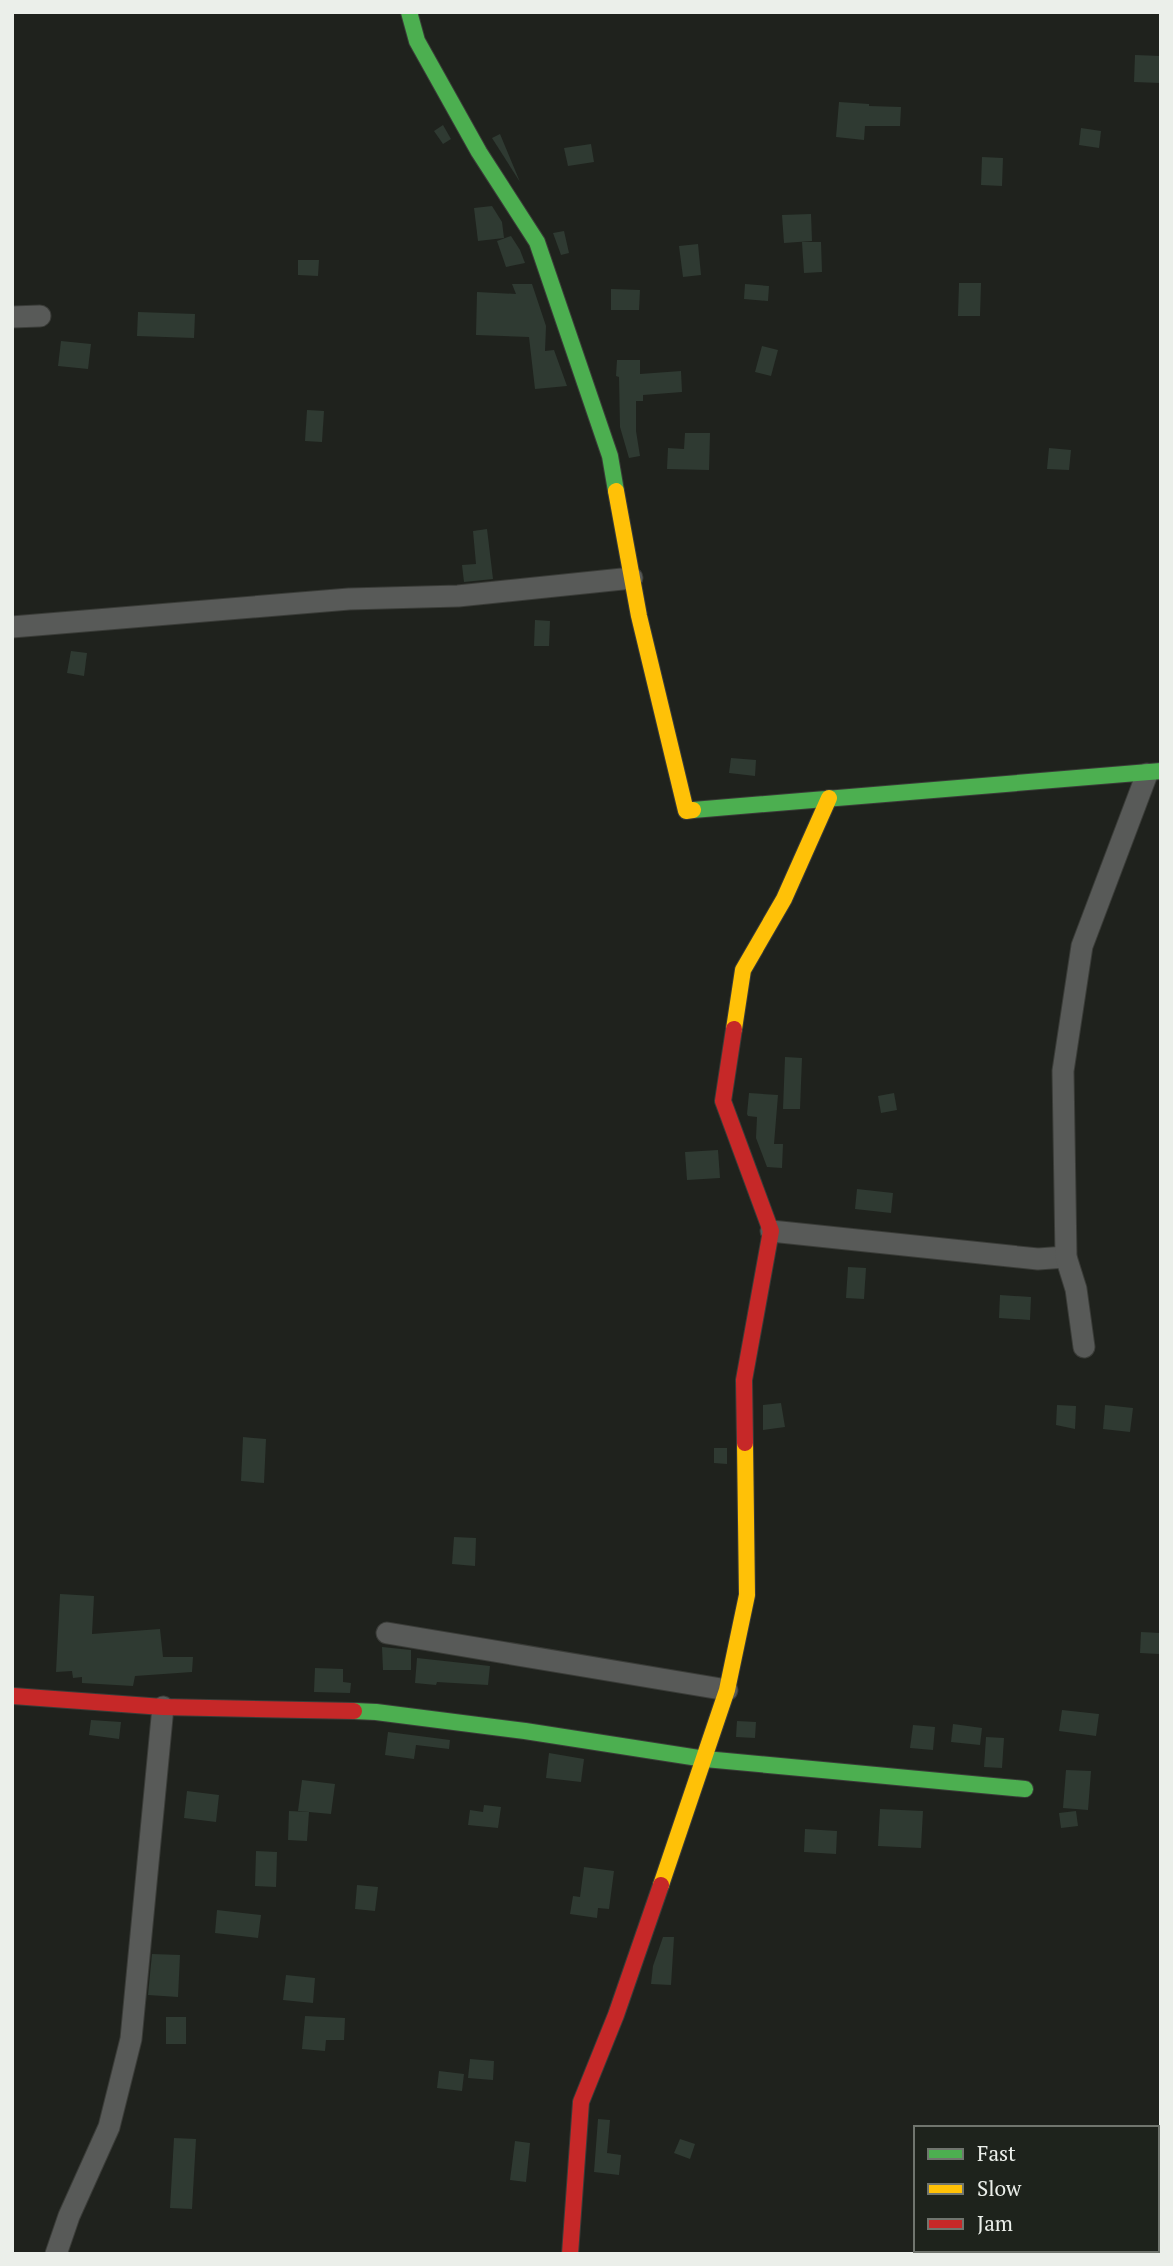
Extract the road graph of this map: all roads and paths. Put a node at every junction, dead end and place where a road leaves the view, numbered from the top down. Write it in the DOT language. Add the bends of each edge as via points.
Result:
graph roads {
  1 [pos="409,12"];
  2 [pos="40,316"];
  3 [pos="12,317"];
  4 [pos="632,578"];
  5 [pos="12,627"];
  6 [pos="1154,773"];
  7 [pos="829,798"];
  8 [pos="771,1231"];
  9 [pos="1066,1257"];
  10 [pos="1084,1347"];
  11 [pos="387,1633"];
  12 [pos="727,1690"];
  13 [pos="13,1696"];
  14 [pos="163,1707"];
  15 [pos="705,1759"];
  16 [pos="1025,1789"];
  17 [pos="56,2254"];
  18 [pos="570,2254"];
  1 -- 4 [label="street" via="418,41 479,152 537,242 610,456"];
  2 -- 3 [label="street"];
  4 -- 5 [label="street" via="458,596 349,599"];
  4 -- 7 [label="street" via="685,811"];
  6 -- 7 [label="street"];
  6 -- 9 [label="street" via="1082,946 1063,1071"];
  7 -- 8 [label="street" via="784,899 743,970 723,1101"];
  8 -- 9 [label="street" via="1038,1259"];
  8 -- 12 [label="street" via="744,1380 747,1595"];
  9 -- 10 [label="street" via="1076,1289"];
  11 -- 12 [label="street"];
  12 -- 15 [label="street"];
  13 -- 14 [label="street"];
  14 -- 15 [label="street" via="376,1712"];
  14 -- 17 [label="street" via="131,2039 109,2127"];
  15 -- 16 [label="street"];
  15 -- 18 [label="street" via="581,2102"];
}
